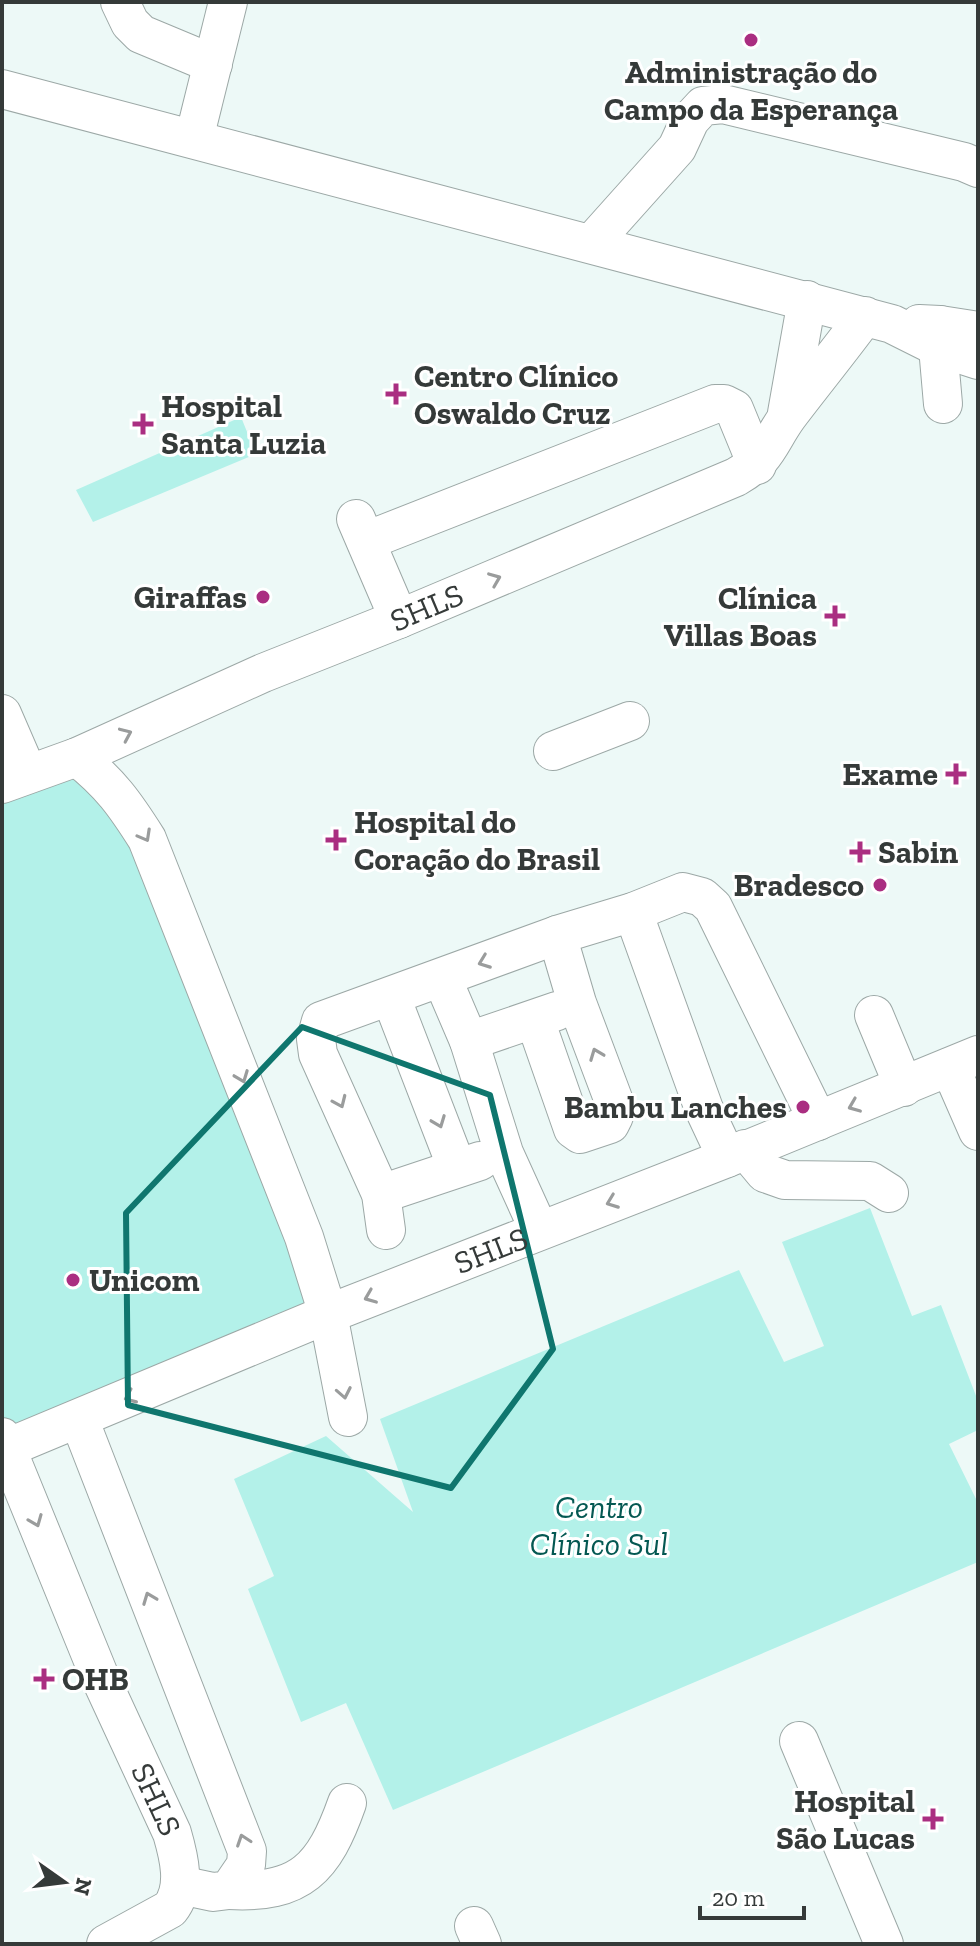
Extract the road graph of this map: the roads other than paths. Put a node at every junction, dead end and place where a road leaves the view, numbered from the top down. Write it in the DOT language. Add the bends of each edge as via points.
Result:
graph roads {
  1 [pos="120,2"];
  2 [pos="228,2"];
  3 [pos="213,64"];
  4 [pos="3,89"];
  5 [pos="194,139"];
  6 [pos="978,168"];
  7 [pos="592,243"];
  8 [pos="807,300"];
  9 [pos="879,320"];
  10 [pos="978,331"];
  11 [pos="939,336"];
  12 [pos="978,360"];
  13 [pos="943,404"];
  14 [pos="786,420"];
  15 [pos="757,465"];
  16 [pos="399,619"];
  17 [pos="2,714"];
  18 [pos="630,721"];
  19 [pos="553,751"];
  20 [pos="77,757"];
  21 [pos="15,779"];
  22 [pos="633,912"];
  23 [pos="557,935"];
  24 [pos="442,978"];
  25 [pos="391,997"];
  26 [pos="577,1003"];
  27 [pos="874,1015"];
  28 [pos="535,1020"];
  29 [pos="469,1041"];
  30 [pos="964,1061"];
  31 [pos="904,1087"];
  32 [pos="818,1121"];
  33 [pos="976,1126"];
  34 [pos="504,1153"];
  35 [pos="736,1154"];
  36 [pos="457,1168"];
  37 [pos="889,1193"];
  38 [pos="539,1230"];
  39 [pos="328,1314"];
  40 [pos="348,1417"];
  41 [pos="79,1419"];
  42 [pos="4,1445"];
  43 [pos="799,1741"];
  44 [pos="347,1803"];
  45 [pos="180,1885"];
  46 [pos="229,1890"];
  47 [pos="106,1944"];
  48 [pos="884,1944"];
  1 -- 3 [label="street" via="141,34"];
  2 -- 3 [label="street"];
  3 -- 5 [label="street"];
  4 -- 5 [label="street"];
  5 -- 7 [label="street"];
  6 -- 7 [label="street" via="723,104 703,106 677,148"];
  7 -- 8 [label="street"];
  8 -- 9 [label="street"];
  8 -- 14 [label="street, SHLS"];
  9 -- 11 [label="street"];
  9 -- 14 [label="street, SHLS"];
  10 -- 11 [label="street"];
  11 -- 12 [label="street"];
  11 -- 13 [label="street"];
  14 -- 15 [label="street, SHLS"];
  16 -- 15 [label="street, SHLS, one-way" via="705,492"];
  15 -- 16 [label="street" via="734,409 715,404 361,529"];
  20 -- 16 [label="street, SHLS, one-way"];
  17 -- 21 [label="street"];
  18 -- 19 [label="street"];
  20 -- 21 [label="street, SHLS"];
  20 -- 39 [label="street, one-way" via="120,796 147,839 304,1237"];
  22 -- 23 [label="street"];
  22 -- 32 [label="street" via="683,892 702,897 713,907"];
  22 -- 35 [label="street" via="704,1109"];
  23 -- 24 [label="street, one-way"];
  23 -- 26 [label="street"];
  24 -- 25 [label="street"];
  24 -- 29 [label="street"];
  25 -- 36 [label="street, one-way"];
  25 -- 36 [label="street, one-way" via="321,1021 318,1054 383,1212"];
  26 -- 28 [label="street"];
  28 -- 26 [label="street, one-way" via="573,1129 580,1134 610,1124 615,1104"];
  27 -- 31 [label="street"];
  28 -- 29 [label="street"];
  29 -- 34 [label="street"];
  30 -- 31 [label="street, SHLS"];
  30 -- 33 [label="street"];
  31 -- 32 [label="street, SHLS, one-way"];
  32 -- 35 [label="street, SHLS"];
  34 -- 36 [label="street"];
  34 -- 38 [label="street"];
  35 -- 37 [label="street" via="785,1180 870,1181"];
  35 -- 38 [label="street, SHLS, one-way"];
  38 -- 39 [label="street, SHLS, one-way"];
  39 -- 40 [label="street, one-way"];
  39 -- 41 [label="street, SHLS, one-way"];
  41 -- 42 [label="street, SHLS"];
  46 -- 41 [label="street, one-way" via="246,1865 247,1851"];
  42 -- 45 [label="street, SHLS, one-way" via="99,1675 172,1833"];
  43 -- 48 [label="street"];
  44 -- 46 [label="street" via="329,1848 300,1878 273,1889"];
  45 -- 46 [label="street"];
  45 -- 47 [label="street" via="170,1909"];
}
